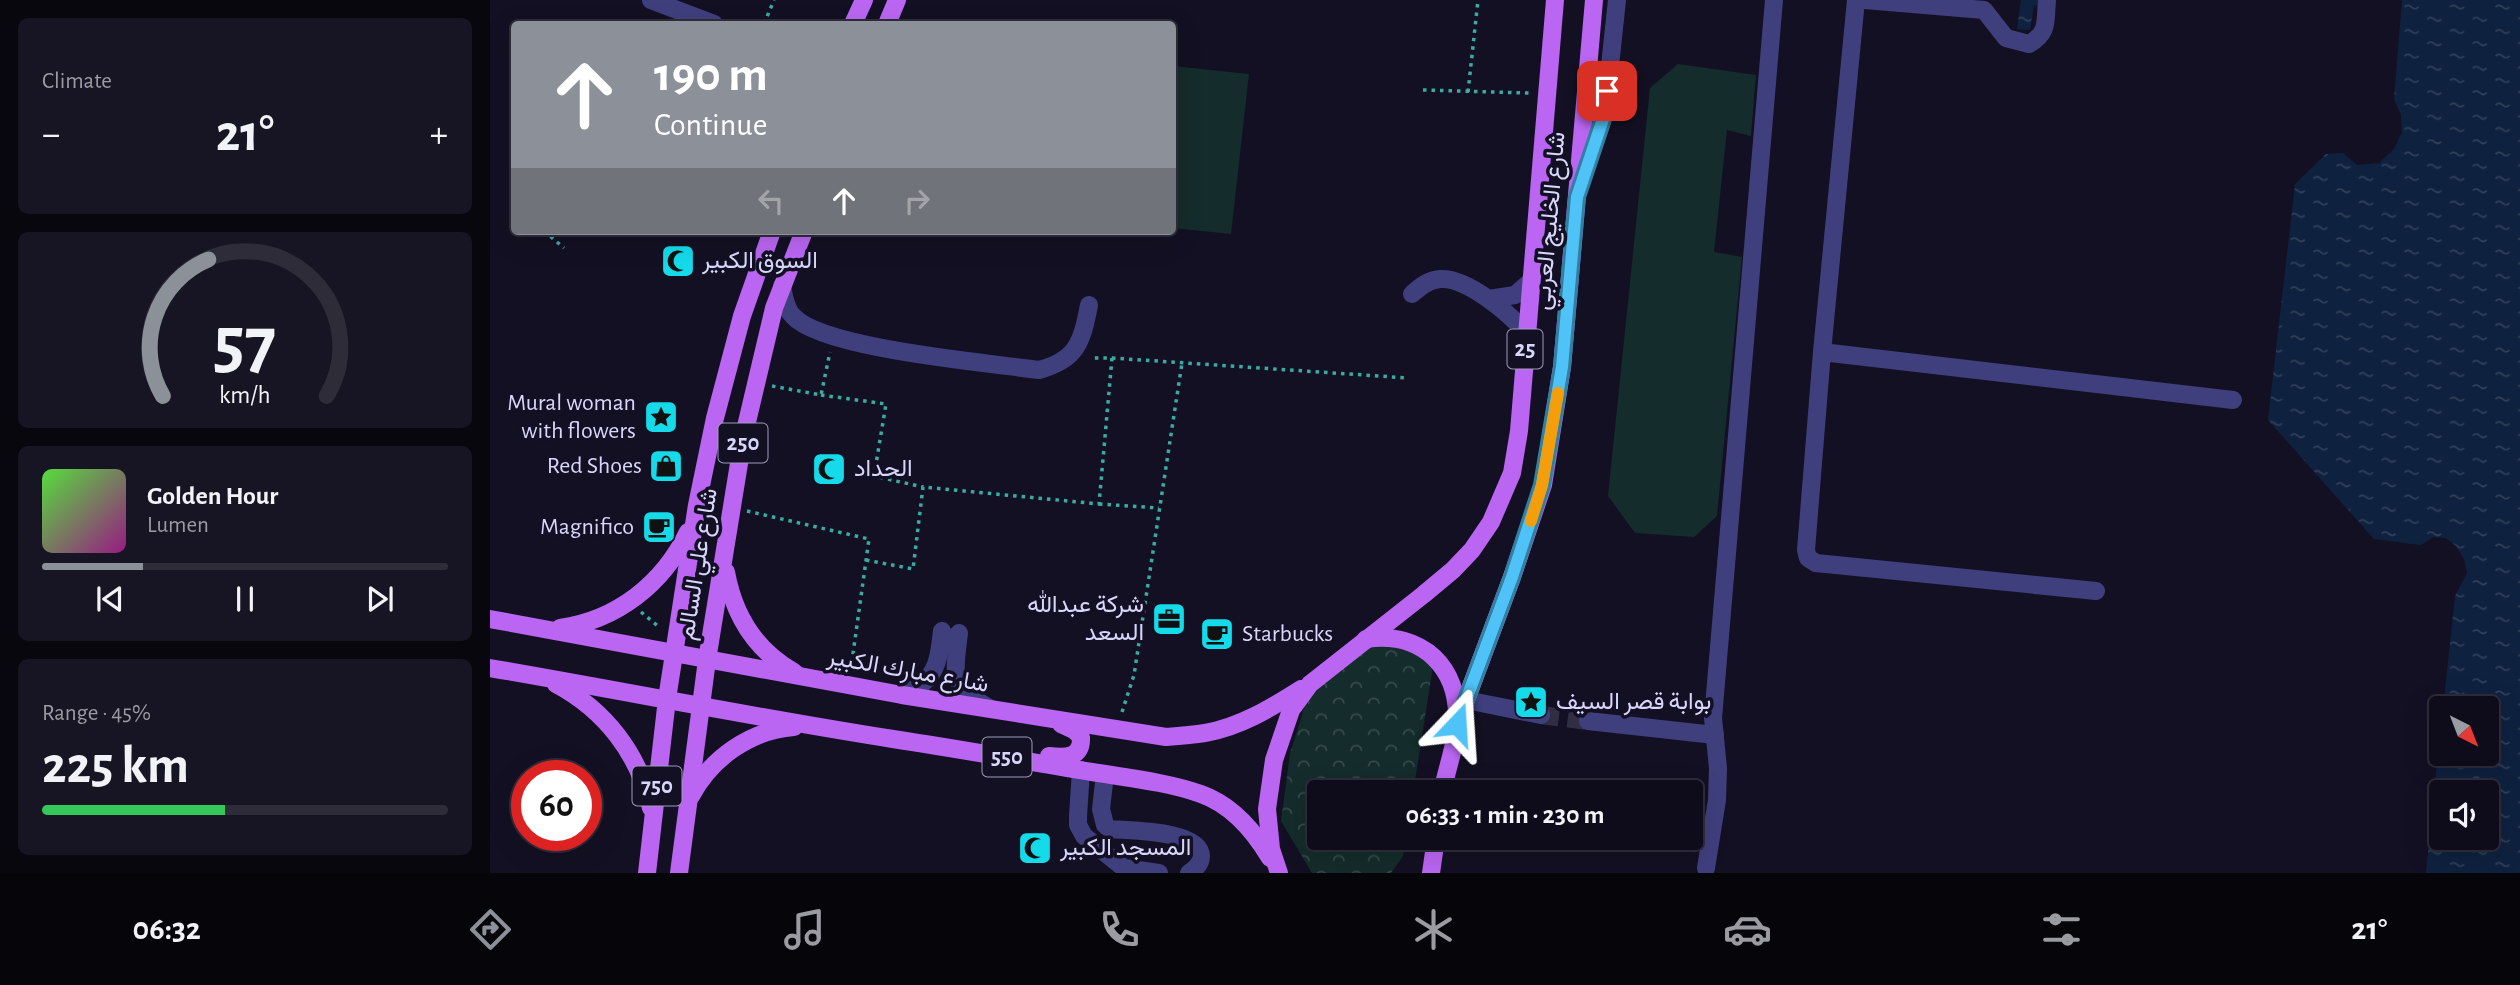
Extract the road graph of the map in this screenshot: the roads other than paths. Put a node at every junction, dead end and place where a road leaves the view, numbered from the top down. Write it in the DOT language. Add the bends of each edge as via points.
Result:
graph roads {
  1 [pos="651,0"];
  2 [pos="864,0"];
  3 [pos="897,0"];
  4 [pos="1555,0"];
  5 [pos="1594,0"];
  6 [pos="1617,0"];
  7 [pos="1774,0"];
  8 [pos="1856,0"];
  9 [pos="1865,0"];
  10 [pos="2047,0"];
  11 [pos="706,21"];
  12 [pos="854,21"];
  13 [pos="888,21"];
  14 [pos="1577,197"];
  15 [pos="771,235"];
  16 [pos="802,235"];
  17 [pos="1532,281"];
  18 [pos="782,286"];
  19 [pos="1412,294"];
  20 [pos="1489,299"];
  21 [pos="1089,305"];
  22 [pos="1527,333"];
  23 [pos="1822,352"];
  24 [pos="2233,400"];
  25 [pos="697,505"];
  26 [pos="727,539"];
  27 [pos="2096,591"];
  28 [pos="490,619"];
  29 [pos="546,630"];
  30 [pos="1366,639"];
  31 [pos="673,654"];
  32 [pos="707,660"];
  33 [pos="490,668"];
  34 [pos="541,676"];
  35 [pos="804,677"];
  36 [pos="1310,684"];
  37 [pos="902,695"];
  38 [pos="667,699"];
  39 [pos="1466,699"];
  40 [pos="701,704"];
  41 [pos="994,711"];
  42 [pos="1541,715"];
  43 [pos="1053,720"];
  44 [pos="1588,721"];
  45 [pos="1457,724"];
  46 [pos="811,726"];
  47 [pos="1715,735"];
  48 [pos="990,754"];
  49 [pos="1081,770"];
  50 [pos="1105,774"];
  51 [pos="1445,780"];
  52 [pos="686,805"];
  53 [pos="654,821"];
  54 [pos="1435,850"];
  55 [pos="1706,868"];
  56 [pos="647,873"];
  57 [pos="679,873"];
  58 [pos="1159,873"];
  59 [pos="1189,873"];
  60 [pos="1279,873"];
  61 [pos="1432,873"];
  1 -- 11 [label="street"];
  2 -- 12 [label="main road"];
  3 -- 13 [label="main road"];
  4 -- 17 [label="main road, شارع الخليج العربي / 25"];
  5 -- 14 [label="main road, شارع الخليج العربي / 25"];
  6 -- 14 [label="street" via="1605,113"];
  7 -- 47 [label="street"];
  8 -- 23 [label="street"];
  9 -- 10 [label="street" via="1984,10 2006,38 2029,44 2044,31"];
  14 -- 39 [label="main road, شارع الخليج العربي / 25" via="1562,367 1542,485"];
  15 -- 25 [label="main road, شارع علي السالم / 250" via="742,316"];
  16 -- 18 [label="main road, شارع علي السالم / 250"];
  17 -- 20 [label="street" via="1515,295"];
  17 -- 22 [label="main road, شارع الخليج العربي / 25"];
  18 -- 21 [label="street" via="793,317 834,336 1039,370 1059,365 1073,353 1084,334"];
  18 -- 26 [label="main road, شارع علي السالم / 250" via="743,439"];
  19 -- 20 [label="street" via="1424,283 1440,279 1457,281"];
  20 -- 22 [label="street"];
  22 -- 30 [label="main road, شارع الخليج العربي / 25" via="1511,474 1491,523 1453,570"];
  23 -- 24 [label="street"];
  23 -- 27 [label="street" via="1808,558 1816,563"];
  25 -- 29 [label="main road" via="673,560 653,583 630,602 595,620"];
  25 -- 31 [label="main road, شارع علي السالم / 250"];
  26 -- 32 [label="main road, شارع علي السالم / 250"];
  26 -- 35 [label="main road" via="725,567 741,621 779,663"];
  28 -- 29 [label="main road, شارع مبارك الكبير / 550"];
  29 -- 31 [label="main road, شارع مبارك الكبير / 550"];
  30 -- 36 [label="main road, 25"];
  30 -- 45 [label="main road, 25" via="1395,637 1431,654 1449,677"];
  31 -- 32 [label="main road, شارع مبارك الكبير / 550"];
  31 -- 38 [label="main road, شارع علي السالم / 250"];
  32 -- 35 [label="main road, شارع مبارك الكبير / 550"];
  32 -- 40 [label="main road, شارع علي السالم / 250"];
  33 -- 34 [label="main road, 550"];
  34 -- 38 [label="main road, 550"];
  34 -- 53 [label="main road" via="586,703 617,734 635,762"];
  35 -- 37 [label="main road, شارع مبارك الكبير / 550"];
  36 -- 43 [label="main road, شارع مبارك الكبير / 550" via="1261,714 1206,733 1166,737"];
  36 -- 60 [label="main road, 25" via="1291,710 1270,783 1268,830"];
  37 -- 41 [label="main road, شارع مبارك الكبير / 550"];
  37 -- 41 [label="street" via="936,670 950,632 961,686"];
  38 -- 40 [label="main road, 550"];
  38 -- 53 [label="main road, 750"];
  39 -- 42 [label="street"];
  39 -- 45 [label="main road, شارع الخليج العربي / 25"];
  40 -- 46 [label="main road, 550"];
  40 -- 52 [label="main road, 750"];
  41 -- 43 [label="main road, شارع مبارك الكبير / 550"];
  43 -- 48 [label="main road" via="1080,737 1077,752 1068,758"];
  44 -- 47 [label="street"];
  45 -- 51 [label="main road, 25"];
  46 -- 48 [label="main road, 550"];
  46 -- 52 [label="main road" via="767,732 727,753 696,785"];
  47 -- 55 [label="street" via="1717,800"];
  48 -- 49 [label="main road, 550"];
  49 -- 50 [label="main road, 550"];
  49 -- 58 [label="street" via="1077,817 1084,836 1124,868"];
  50 -- 59 [label="street" via="1101,809 1105,825 1194,843 1201,859"];
  50 -- 60 [label="main road, 550" via="1203,795 1227,808 1258,839"];
  52 -- 57 [label="main road, 750"];
  53 -- 56 [label="main road, 750"];
  54 -- 61 [label="main road"];
}
